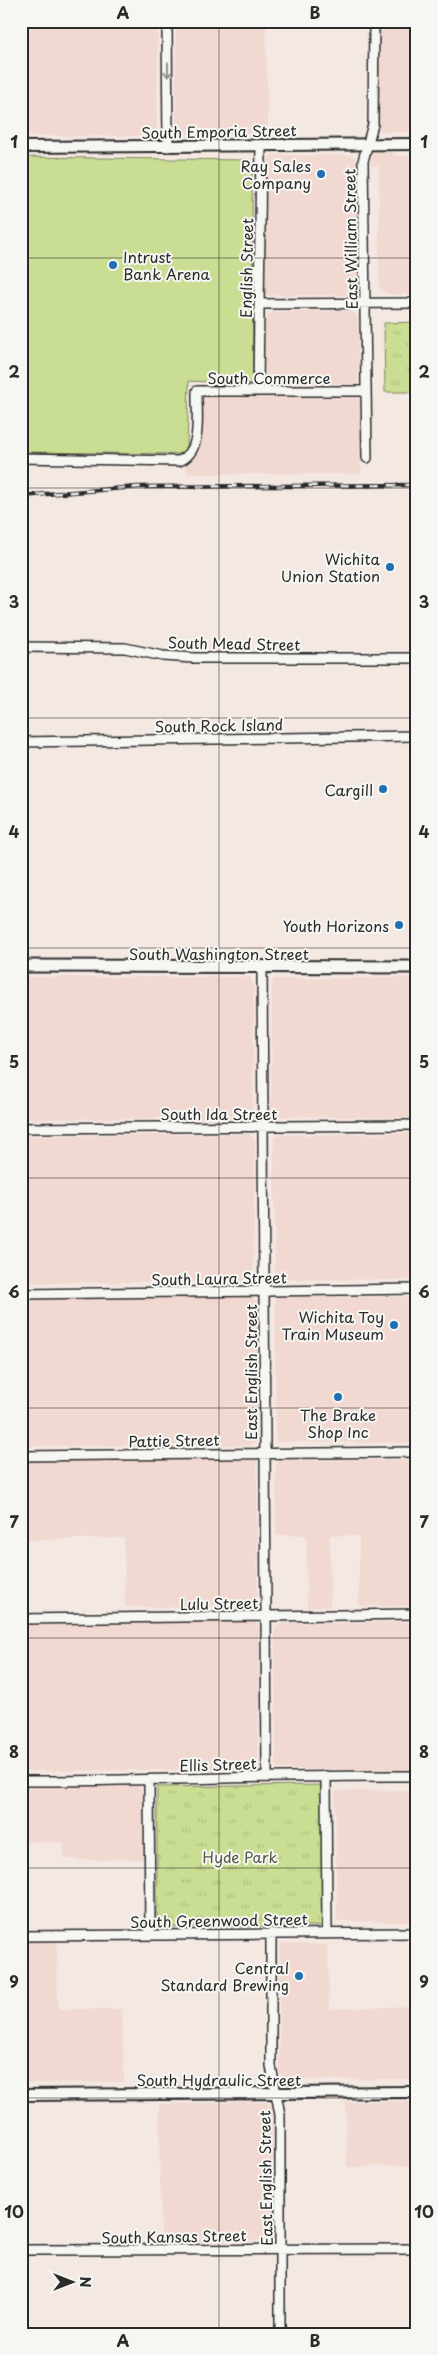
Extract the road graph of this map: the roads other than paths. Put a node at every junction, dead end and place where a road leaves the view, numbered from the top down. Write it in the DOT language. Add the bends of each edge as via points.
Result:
graph roads {
  1 [pos="167,21"];
  2 [pos="374,21"];
  3 [pos="368,144"];
  4 [pos="417,144"];
  5 [pos="261,146"];
  6 [pos="21,147"];
  7 [pos="168,147"];
  8 [pos="365,303"];
  9 [pos="417,303"];
  10 [pos="259,304"];
  11 [pos="258,391"];
  12 [pos="365,391"];
  13 [pos="21,458"];
  14 [pos="367,458"];
  15 [pos="21,647"];
  16 [pos="417,658"];
  17 [pos="417,736"];
  18 [pos="21,742"];
  19 [pos="21,966"];
  20 [pos="417,967"];
  21 [pos="262,968"];
  22 [pos="417,1125"];
  23 [pos="263,1126"];
  24 [pos="21,1128"];
  25 [pos="417,1289"];
  26 [pos="264,1291"];
  27 [pos="21,1294"];
  28 [pos="265,1452"];
  29 [pos="417,1452"];
  30 [pos="21,1456"];
  31 [pos="417,1614"];
  32 [pos="266,1616"];
  33 [pos="21,1619"];
  34 [pos="267,1776"];
  35 [pos="326,1776"];
  36 [pos="417,1776"];
  37 [pos="21,1781"];
  38 [pos="149,1781"];
  39 [pos="271,1933"];
  40 [pos="327,1933"];
  41 [pos="417,1933"];
  42 [pos="150,1935"];
  43 [pos="21,1936"];
  44 [pos="417,2092"];
  45 [pos="276,2094"];
  46 [pos="21,2095"];
  47 [pos="280,2249"];
  48 [pos="417,2249"];
  49 [pos="21,2250"];
  50 [pos="280,2334"];
  1 -- 7 [label="street, one-way"];
  2 -- 3 [label="street, East William Street" via="374,113"];
  3 -- 4 [label="street, South Emporia Street"];
  3 -- 5 [label="street, South Emporia Street"];
  3 -- 8 [label="street, East William Street" via="363,161"];
  5 -- 7 [label="street, South Emporia Street"];
  5 -- 10 [label="street, English Street"];
  6 -- 7 [label="street, South Emporia Street"];
  8 -- 9 [label="street"];
  8 -- 10 [label="street"];
  8 -- 12 [label="street, East William Street"];
  10 -- 11 [label="street, English Street"];
  11 -- 12 [label="street, South Commerce"];
  11 -- 13 [label="street, South Commerce" via="197,391 194,446 179,460"];
  12 -- 14 [label="street, East William Street"];
  15 -- 16 [label="street, South Mead Street" via="125,648 194,658"];
  17 -- 18 [label="street, South Rock Island"];
  19 -- 21 [label="main road, South Washington Street"];
  20 -- 21 [label="main road, South Washington Street"];
  21 -- 23 [label="street, East English Street"];
  22 -- 23 [label="street, South Ida Street"];
  23 -- 24 [label="street, South Ida Street"];
  23 -- 26 [label="street, East English Street"];
  25 -- 26 [label="street, South Laura Street"];
  26 -- 27 [label="street, South Laura Street"];
  26 -- 28 [label="street, East English Street"];
  28 -- 29 [label="street, Pattie Street"];
  28 -- 30 [label="street, Pattie Street"];
  28 -- 32 [label="street, East English Street"];
  31 -- 32 [label="street, Lulu Street"];
  32 -- 33 [label="street, Lulu Street"];
  32 -- 34 [label="street, East English Street"];
  34 -- 35 [label="street, Ellis Street"];
  34 -- 38 [label="street, Ellis Street"];
  35 -- 36 [label="street, Ellis Street"];
  35 -- 40 [label="street"];
  37 -- 38 [label="street, Ellis Street"];
  38 -- 42 [label="street"];
  39 -- 40 [label="street, South Greenwood Street"];
  39 -- 42 [label="street, South Greenwood Street"];
  39 -- 45 [label="street, East English Street" via="271,2066"];
  40 -- 41 [label="street, South Greenwood Street"];
  42 -- 43 [label="street, South Greenwood Street"];
  44 -- 45 [label="street, South Hydraulic Street"];
  45 -- 46 [label="street, South Hydraulic Street"];
  45 -- 47 [label="street, East English Street" via="280,2115"];
  47 -- 48 [label="street, South Kansas Street"];
  47 -- 49 [label="street, South Kansas Street"];
  47 -- 50 [label="street, East English Street"];
}
